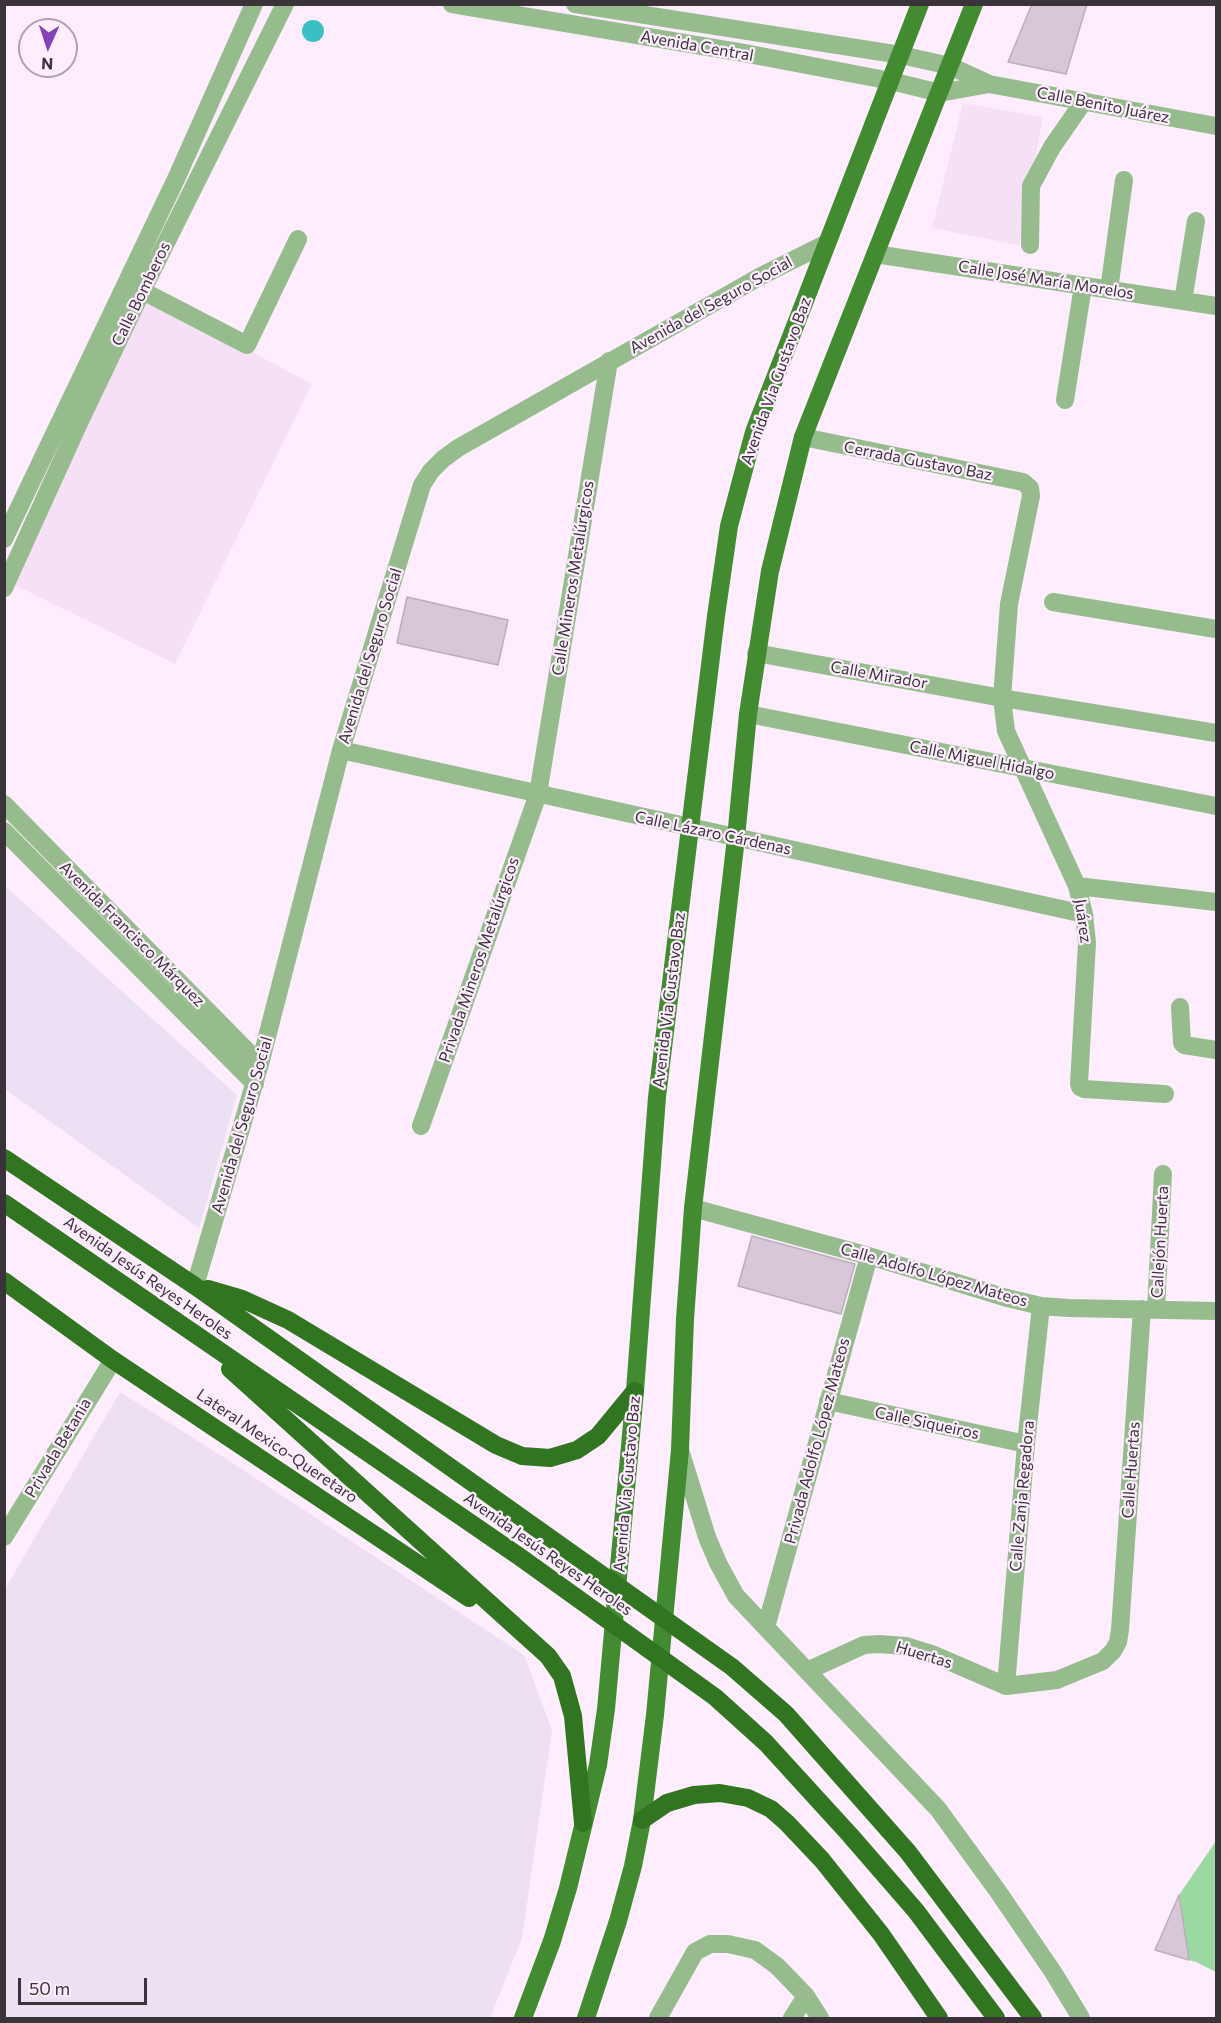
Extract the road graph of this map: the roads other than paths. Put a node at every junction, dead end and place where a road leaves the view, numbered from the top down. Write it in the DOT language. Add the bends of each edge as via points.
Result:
graph roads {
  1 [pos="254,4"];
  2 [pos="285,4"];
  3 [pos="453,4"];
  4 [pos="920,4"];
  5 [pos="974,4"];
  6 [pos="584,5"];
  7 [pos="901,56"];
  8 [pos="950,66"];
  9 [pos="891,81"];
  10 [pos="989,84"];
  11 [pos="940,93"];
  12 [pos="1084,101"];
  13 [pos="1216,126"];
  14 [pos="1124,180"];
  15 [pos="1196,221"];
  16 [pos="298,239"];
  17 [pos="827,243"];
  18 [pos="1030,245"];
  19 [pos="874,254"];
  20 [pos="126,283"];
  21 [pos="1083,286"];
  22 [pos="1109,290"];
  23 [pos="142,291"];
  24 [pos="1183,301"];
  25 [pos="1216,306"];
  26 [pos="609,361"];
  27 [pos="1065,400"];
  28 [pos="803,437"];
  29 [pos="4,539"];
  30 [pos="4,588"];
  31 [pos="1053,602"];
  32 [pos="1216,628"];
  33 [pos="756,653"];
  34 [pos="1002,698"];
  35 [pos="748,714"];
  36 [pos="1216,734"];
  37 [pos="341,750"];
  38 [pos="1022,767"];
  39 [pos="538,794"];
  40 [pos="4,804"];
  41 [pos="1216,806"];
  42 [pos="690,828"];
  43 [pos="4,831"];
  44 [pos="736,838"];
  45 [pos="1077,886"];
  46 [pos="1216,902"];
  47 [pos="1084,914"];
  48 [pos="1180,1007"];
  49 [pos="1216,1050"];
  50 [pos="260,1064"];
  51 [pos="255,1084"];
  52 [pos="1165,1094"];
  53 [pos="420,1126"];
  54 [pos="4,1158"];
  55 [pos="1163,1174"];
  56 [pos="4,1203"];
  57 [pos="693,1208"];
  58 [pos="869,1256"];
  59 [pos="4,1281"];
  60 [pos="195,1286"];
  61 [pos="1041,1306"];
  62 [pos="1149,1309"];
  63 [pos="1216,1311"];
  64 [pos="179,1323"];
  65 [pos="113,1360"];
  66 [pos="635,1391"];
  67 [pos="828,1401"];
  68 [pos="1026,1444"];
  69 [pos="680,1450"];
  70 [pos="4,1537"];
  71 [pos="766,1627"];
  72 [pos="531,1639"];
  73 [pos="807,1671"];
  74 [pos="1006,1686"];
  75 [pos="642,1820"];
  76 [pos="584,1822"];
  77 [pos="806,1996"];
  78 [pos="523,2019"];
  79 [pos="585,2019"];
  80 [pos="658,2019"];
  81 [pos="792,2019"];
  82 [pos="820,2019"];
  83 [pos="939,2019"];
  84 [pos="996,2019"];
  85 [pos="1033,2019"];
  86 [pos="1081,2019"];
  1 -- 20 [label="street, Calle Bomberos"];
  2 -- 23 [label="street, Calle Bomberos"];
  3 -- 9 [label="street, Avenida Central"];
  4 -- 7 [label="main road, Avenida Via Gustavo Baz"];
  5 -- 8 [label="main road"];
  6 -- 7 [label="street, Avenida Central"];
  7 -- 8 [label="street, Avenida Central"];
  7 -- 9 [label="main road, Avenida Via Gustavo Baz"];
  8 -- 10 [label="street, Calle Benito Juárez"];
  8 -- 11 [label="main road"];
  9 -- 11 [label="street, Avenida Central"];
  9 -- 17 [label="main road, Avenida Via Gustavo Baz"];
  10 -- 11 [label="street, Calle Benito Juárez"];
  10 -- 12 [label="street, Calle Benito Juárez"];
  11 -- 19 [label="main road"];
  12 -- 13 [label="street, Calle Benito Juárez"];
  12 -- 18 [label="street" via="1031,186"];
  14 -- 22 [label="street"];
  15 -- 24 [label="street"];
  16 -- 23 [label="street" via="247,345"];
  17 -- 26 [label="street, Avenida del Seguro Social"];
  17 -- 42 [label="main road, Avenida Via Gustavo Baz" via="754,432 729,526"];
  19 -- 21 [label="street, Calle José María Morelos"];
  19 -- 28 [label="main road"];
  20 -- 23 [label="street"];
  20 -- 29 [label="street, Calle Bomberos"];
  21 -- 22 [label="street, Calle José María Morelos"];
  21 -- 27 [label="street"];
  22 -- 24 [label="street, Calle José María Morelos"];
  23 -- 30 [label="street, Calle Bomberos"];
  24 -- 25 [label="street, Calle José María Morelos"];
  26 -- 37 [label="street, Avenida del Seguro Social" via="458,448 430,471 417,500"];
  26 -- 39 [label="street, Calle Mineros Metalúrgicos"];
  28 -- 33 [label="main road" via="770,571"];
  28 -- 34 [label="street, Cerrada Gustavo Baz" via="1023,482 1030,488 1009,604"];
  31 -- 32 [label="street"];
  33 -- 34 [label="street, Calle Mirador"];
  33 -- 35 [label="main road"];
  34 -- 36 [label="street, Calle Mirador"];
  34 -- 38 [label="street" via="1006,731"];
  35 -- 38 [label="street, Calle Miguel Hidalgo"];
  35 -- 44 [label="main road"];
  37 -- 39 [label="street, Calle Lázaro Cárdenas"];
  37 -- 50 [label="street, Avenida del Seguro Social"];
  38 -- 41 [label="street, Calle Miguel Hidalgo"];
  38 -- 45 [label="street, Juárez"];
  39 -- 42 [label="street, Calle Lázaro Cárdenas"];
  39 -- 53 [label="street, Privada Mineros Metalúrgicos"];
  40 -- 50 [label="street, Avenida Francisco Márquez"];
  42 -- 44 [label="street, Calle Lázaro Cárdenas"];
  42 -- 66 [label="main road, Avenida Via Gustavo Baz" via="657,1097"];
  43 -- 51 [label="street, Avenida Francisco Márquez"];
  44 -- 47 [label="street, Calle Lázaro Cárdenas"];
  44 -- 57 [label="main road"];
  45 -- 46 [label="street"];
  45 -- 47 [label="street, Juárez"];
  47 -- 52 [label="street, Juárez" via="1087,943 1080,1087"];
  48 -- 49 [label="street" via="1182,1043"];
  50 -- 51 [label="street, Avenida del Seguro Social"];
  51 -- 60 [label="street, Avenida del Seguro Social"];
  54 -- 60 [label="highway, Avenida Jesús Reyes Heroles"];
  55 -- 62 [label="street, Callejón Huerta"];
  56 -- 64 [label="highway, Avenida Jesús Reyes Heroles"];
  57 -- 58 [label="street, Calle Adolfo López Mateos"];
  57 -- 69 [label="main road"];
  58 -- 61 [label="street, Calle Adolfo López Mateos" via="1006,1299"];
  58 -- 67 [label="street, Privada Adolfo López Mateos"];
  59 -- 65 [label="highway, Lateral Mexico-Queretaro"];
  60 -- 66 [label="highway" via="242,1299 288,1320 496,1445 522,1456 550,1458 577,1450 598,1436"];
  60 -- 85 [label="highway, Avenida Jesús Reyes Heroles" via="732,1667 786,1714 908,1852"];
  61 -- 62 [label="street, Calle Adolfo López Mateos"];
  61 -- 68 [label="street, Calle Zanja Regadora"];
  62 -- 63 [label="street, Calle Adolfo López Mateos"];
  62 -- 74 [label="street, Calle Huertas" via="1118,1642 1103,1661 1057,1680"];
  64 -- 72 [label="highway"];
  64 -- 84 [label="highway, Avenida Jesús Reyes Heroles" via="520,1557 715,1697 766,1743 872,1860 916,1911"];
  65 -- 70 [label="street, Privada Betania"];
  65 -- 72 [label="highway, Lateral Mexico-Queretaro"];
  66 -- 76 [label="main road, Avenida Via Gustavo Baz" via="606,1709"];
  67 -- 68 [label="street, Calle Siqueiros"];
  67 -- 71 [label="street, Privada Adolfo López Mateos"];
  68 -- 74 [label="street, Calle Zanja Regadora"];
  69 -- 71 [label="street" via="718,1563 736,1596"];
  69 -- 75 [label="main road"];
  71 -- 73 [label="street"];
  72 -- 76 [label="highway" via="562,1676 573,1716"];
  73 -- 74 [label="street, Huertas" via="864,1645 906,1646"];
  73 -- 86 [label="street" via="938,1809 1053,1972"];
  75 -- 79 [label="main road" via="618,1921"];
  75 -- 83 [label="highway" via="667,1803 694,1795 748,1797 771,1809 837,1878"];
  76 -- 78 [label="main road, Avenida Via Gustavo Baz" via="552,1941"];
  77 -- 80 [label="street" via="755,1950 710,1944 695,1952"];
  77 -- 81 [label="street"];
  77 -- 82 [label="street"];
}
